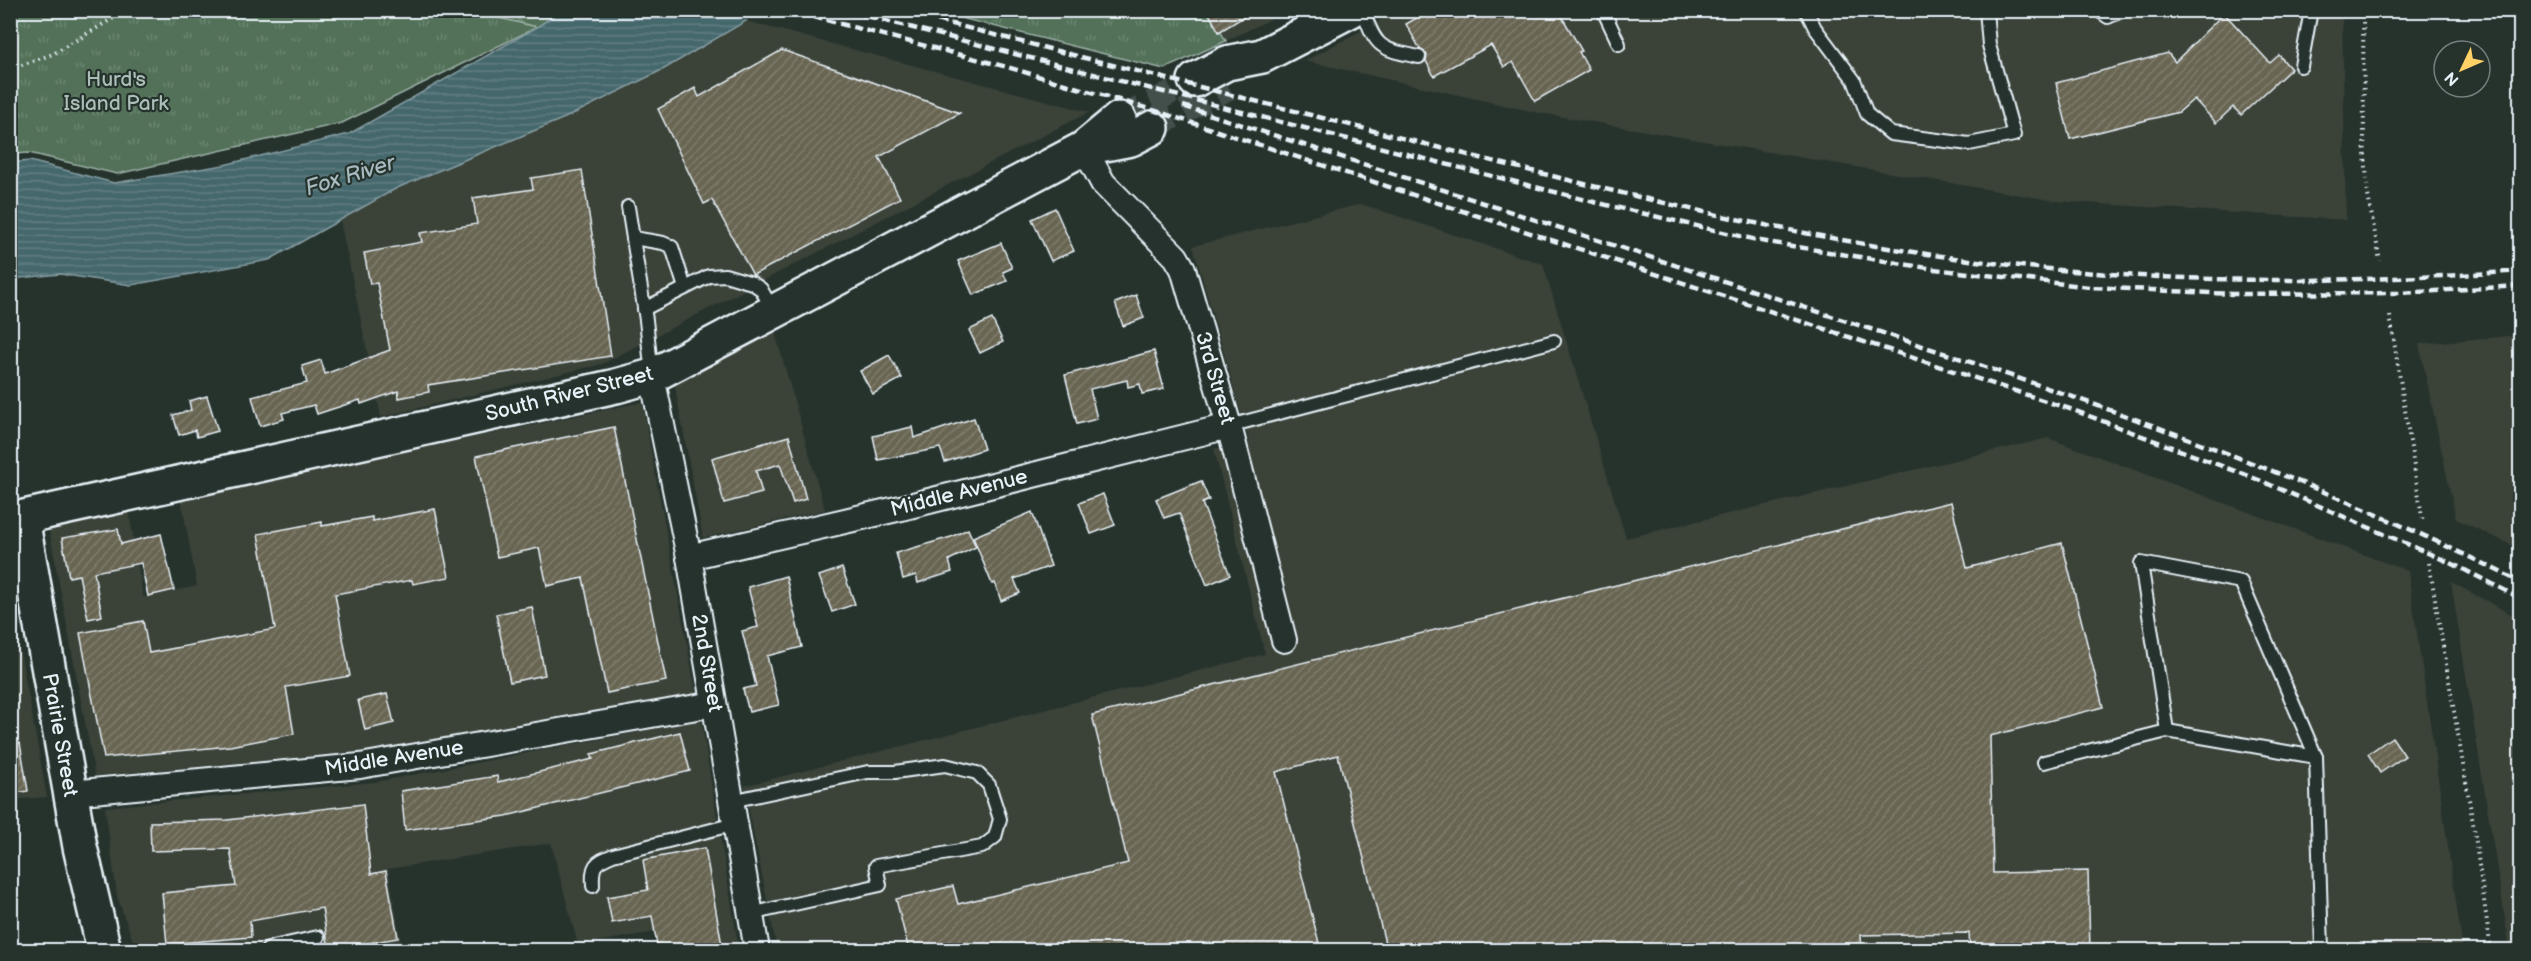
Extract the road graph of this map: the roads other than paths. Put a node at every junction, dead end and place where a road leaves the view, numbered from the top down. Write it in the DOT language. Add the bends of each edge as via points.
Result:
graph roads {
  1 [pos="1351,10"];
  2 [pos="1363,10"];
  3 [pos="1603,10"];
  4 [pos="1806,10"];
  5 [pos="1986,10"];
  6 [pos="2098,10"];
  7 [pos="2123,10"];
  8 [pos="2311,10"];
  9 [pos="1619,44"];
  10 [pos="1262,56"];
  11 [pos="1419,57"];
  12 [pos="2301,66"];
  13 [pos="1195,80"];
  14 [pos="1229,88"];
  15 [pos="1119,119"];
  16 [pos="1152,128"];
  17 [pos="1084,148"];
  18 [pos="628,207"];
  19 [pos="633,238"];
  20 [pos="685,288"];
  21 [pos="644,309"];
  22 [pos="774,311"];
  23 [pos="1554,341"];
  24 [pos="652,376"];
  25 [pos="1229,426"];
  26 [pos="16,519"];
  27 [pos="689,556"];
  28 [pos="1284,640"];
  29 [pos="714,704"];
  30 [pos="2167,731"];
  31 [pos="2316,757"];
  32 [pos="2044,762"];
  33 [pos="71,793"];
  34 [pos="733,812"];
  35 [pos="593,886"];
  36 [pos="750,914"];
  37 [pos="318,937"];
  38 [pos="104,951"];
  39 [pos="267,951"];
  40 [pos="757,951"];
  41 [pos="2322,951"];
  1 -- 10 [label="street"];
  2 -- 11 [label="lane" via="1371,35 1383,47"];
  3 -- 9 [label="lane"];
  4 -- 5 [label="lane" via="1854,80 1867,114 1891,134 1969,144 2014,135 1989,45"];
  6 -- 7 [label="lane" via="2108,17"];
  8 -- 12 [label="lane"];
  10 -- 13 [label="street" via="1227,63"];
  10 -- 14 [label="street" via="1239,83"];
  15 -- 17 [label="street, South River Street"];
  16 -- 17 [label="street, South River Street" via="1131,139"];
  17 -- 22 [label="street, South River Street"];
  17 -- 25 [label="street, 3rd Street" via="1103,183 1176,257 1183,270"];
  18 -- 19 [label="lane"];
  19 -- 20 [label="lane" via="672,247"];
  19 -- 21 [label="lane"];
  20 -- 21 [label="lane"];
  20 -- 22 [label="lane" via="709,276 725,275 761,289"];
  21 -- 24 [label="lane"];
  22 -- 24 [label="street, South River Street"];
  23 -- 25 [label="lane"];
  24 -- 26 [label="street, South River Street"];
  24 -- 27 [label="street, 2nd Street"];
  25 -- 27 [label="street, Middle Avenue"];
  25 -- 28 [label="street, 3rd Street"];
  26 -- 33 [label="street, Prairie Street"];
  27 -- 29 [label="street, 2nd Street"];
  29 -- 33 [label="street, Middle Avenue" via="360,766"];
  29 -- 34 [label="street, 2nd Street"];
  30 -- 31 [label="lane"];
  30 -- 31 [label="lane" via="2141,563 2241,582"];
  30 -- 32 [label="lane"];
  31 -- 41 [label="lane"];
  33 -- 38 [label="street, Prairie Street"];
  34 -- 35 [label="lane" via="597,862 592,870"];
  34 -- 36 [label="street, 2nd Street"];
  34 -- 36 [label="lane" via="868,772 945,765 977,773 989,785 1000,819 995,837 982,847 876,866 880,885"];
  36 -- 40 [label="street, 2nd Street"];
  37 -- 39 [label="lane"];
}
